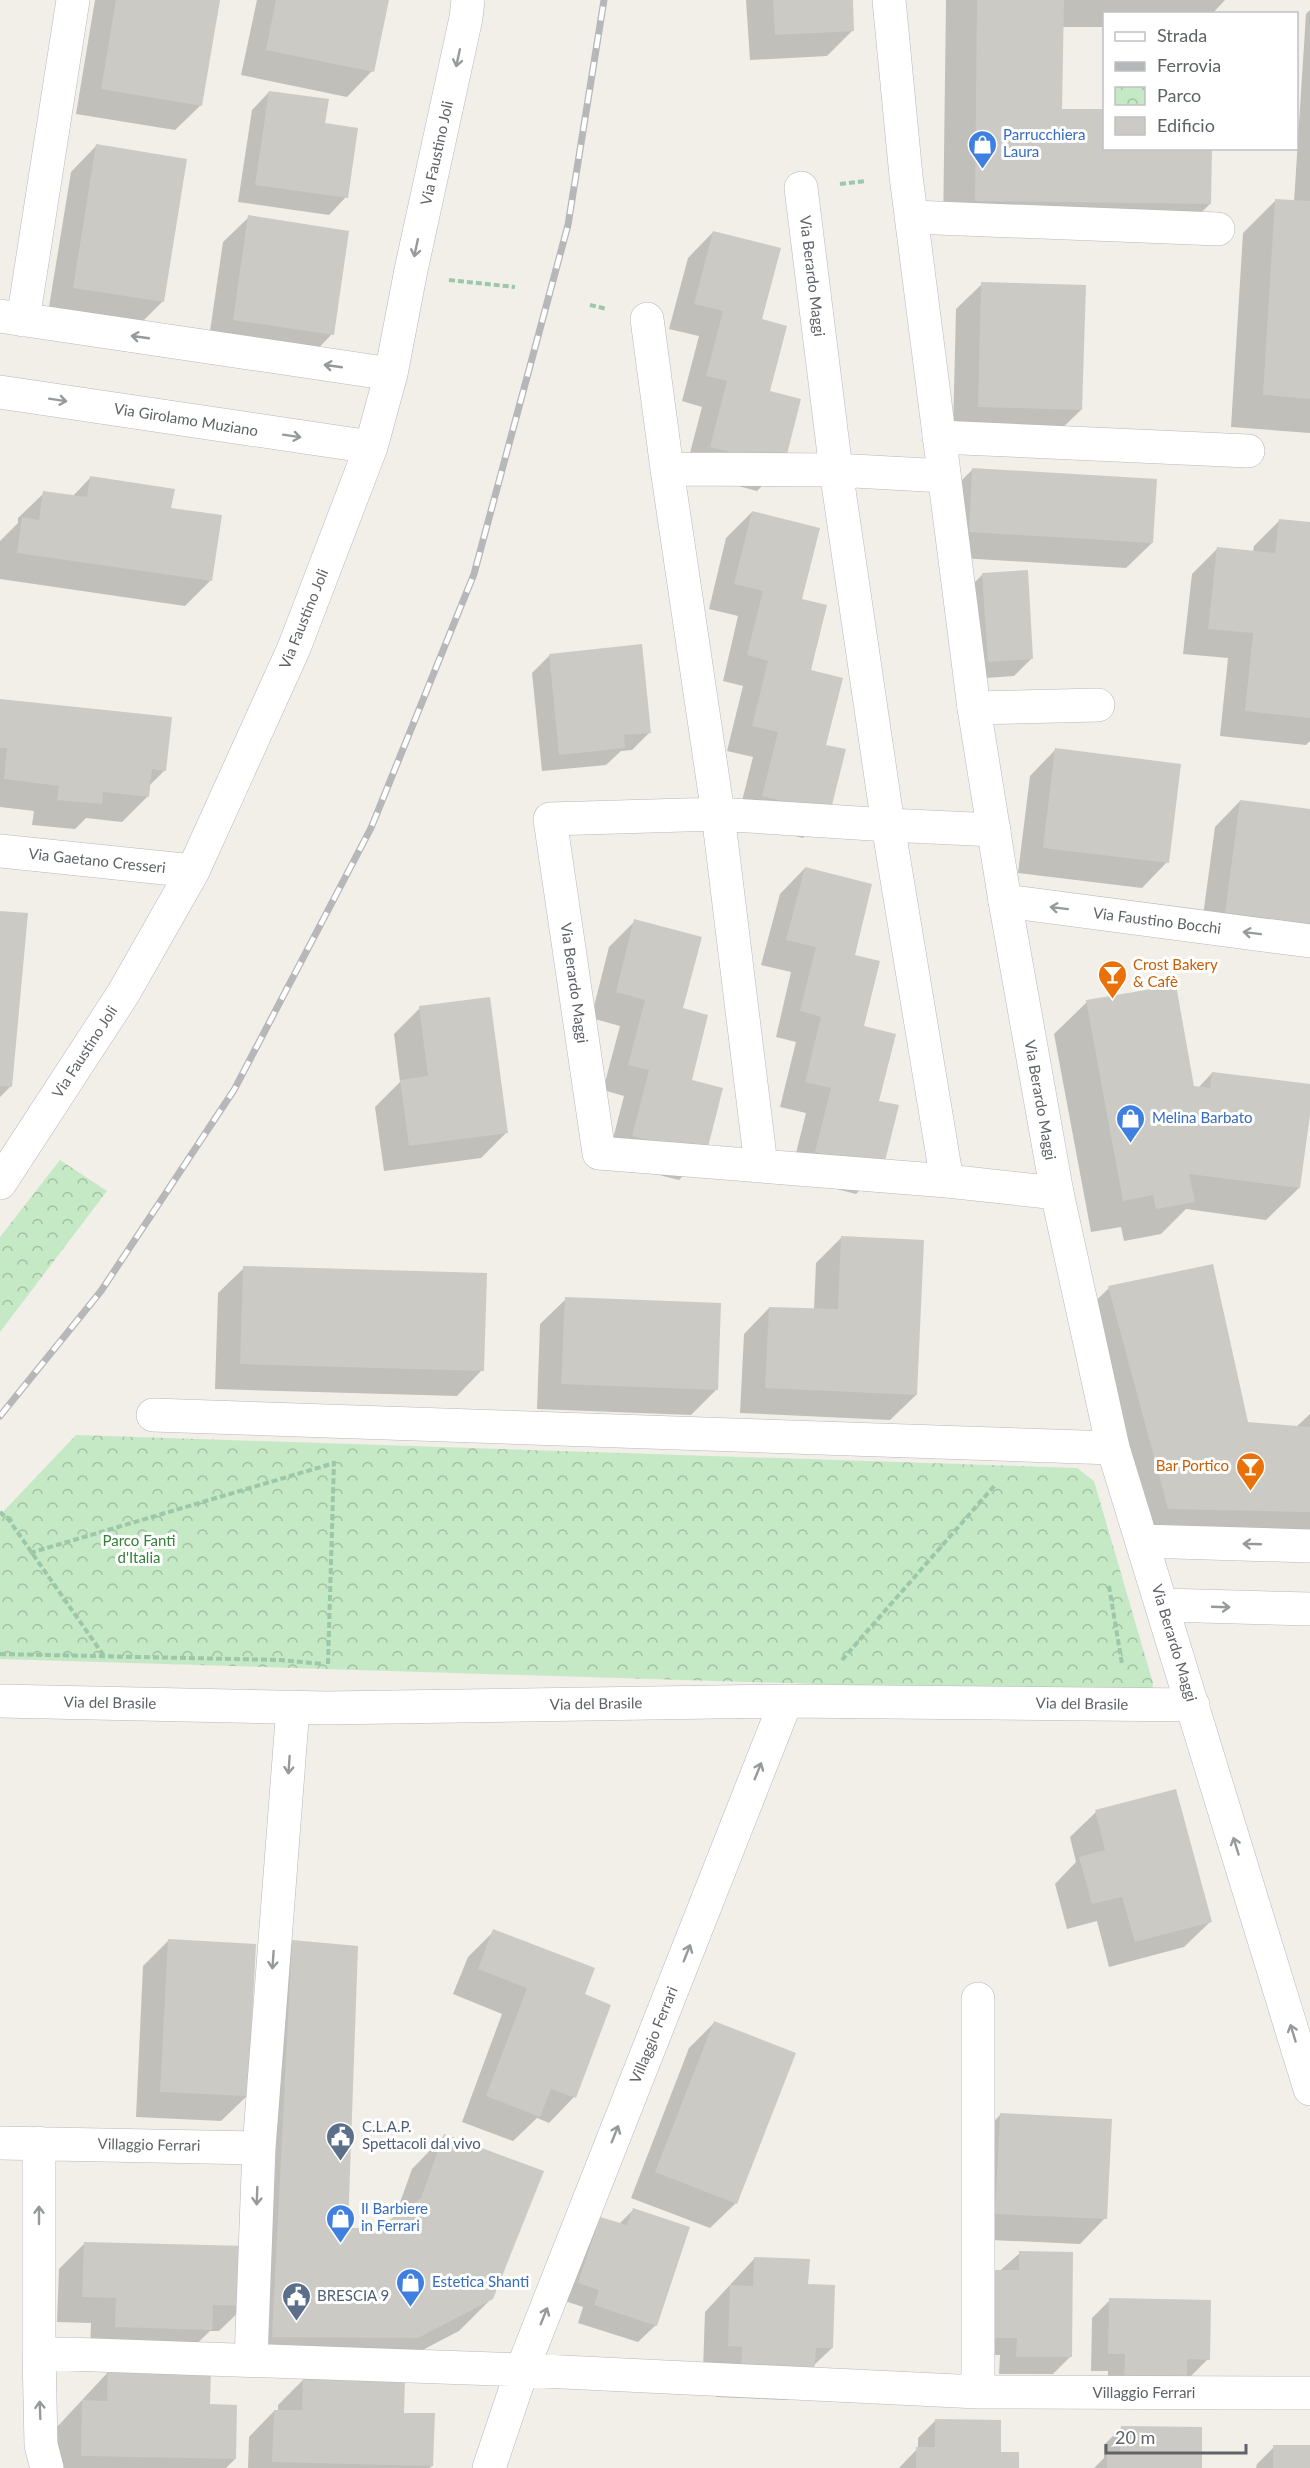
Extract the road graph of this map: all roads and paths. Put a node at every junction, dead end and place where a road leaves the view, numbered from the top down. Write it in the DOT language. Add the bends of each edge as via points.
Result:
graph roads {
  1 [pos="73,0"];
  2 [pos="468,0"];
  3 [pos="888,0"];
  4 [pos="906,176"];
  5 [pos="801,188"];
  6 [pos="912,217"];
  7 [pos="1218,229"];
  8 [pos="411,270"];
  9 [pos="515,287"];
  10 [pos="12,318"];
  11 [pos="647,319"];
  12 [pos="391,374"];
  13 [pos="0,392"];
  14 [pos="939,437"];
  15 [pos="371,447"];
  16 [pos="1248,451"];
  17 [pos="667,469"];
  18 [pos="836,470"];
  19 [pos="944,476"];
  20 [pos="1098,705"];
  21 [pos="974,708"];
  22 [pos="718,814"];
  23 [pos="888,825"];
  24 [pos="994,830"];
  25 [pos="0,851"];
  26 [pos="193,871"];
  27 [pos="1005,901"];
  28 [pos="1310,940"];
  29 [pos="762,1165"];
  30 [pos="947,1181"];
  31 [pos="0,1183"];
  32 [pos="1057,1193"];
  33 [pos="153,1415"];
  34 [pos="372,1423"];
  35 [pos="1113,1448"];
  36 [pos="334,1464"];
  37 [pos="995,1475"];
  38 [pos="0,1512"];
  39 [pos="1142,1541"];
  40 [pos="1310,1546"];
  41 [pos="30,1553"];
  42 [pos="1108,1575"];
  43 [pos="1162,1605"];
  44 [pos="1310,1609"];
  45 [pos="0,1654"];
  46 [pos="105,1656"];
  47 [pos="841,1661"];
  48 [pos="328,1664"];
  49 [pos="340,1664"];
  50 [pos="1123,1668"];
  51 [pos="0,1701"];
  52 [pos="786,1701"];
  53 [pos="1193,1705"];
  54 [pos="293,1707"];
  55 [pos="978,1999"];
  56 [pos="1310,2089"];
  57 [pos="0,2143"];
  58 [pos="39,2143"];
  59 [pos="259,2148"];
  60 [pos="39,2353"];
  61 [pos="251,2360"];
  62 [pos="522,2370"];
  63 [pos="978,2392"];
  64 [pos="1310,2393"];
  65 [pos="47,2468"];
  66 [pos="489,2468"];
  1 -- 10 [label="street"];
  2 -- 8 [label="street, Via Faustino Joli, one-way"];
  3 -- 4 [label="street, Via Berardo Maggi"];
  4 -- 5 [label="path"];
  4 -- 6 [label="street, Via Berardo Maggi"];
  5 -- 18 [label="street, Via Berardo Maggi"];
  6 -- 7 [label="street"];
  6 -- 14 [label="street, Via Berardo Maggi"];
  8 -- 9 [label="path" via="457,281"];
  8 -- 12 [label="street, Via Faustino Joli"];
  12 -- 10 [label="street, one-way"];
  11 -- 17 [label="street"];
  12 -- 15 [label="street, Via Faustino Joli"];
  13 -- 15 [label="street, Via Girolamo Muziano, one-way"];
  14 -- 16 [label="street"];
  14 -- 19 [label="street, Via Berardo Maggi"];
  15 -- 26 [label="street, Via Faustino Joli" via="294,648"];
  17 -- 18 [label="street"];
  17 -- 22 [label="street"];
  18 -- 19 [label="street"];
  18 -- 23 [label="street, Via Berardo Maggi"];
  19 -- 21 [label="street, Via Berardo Maggi"];
  20 -- 21 [label="street"];
  21 -- 24 [label="street, Via Berardo Maggi"];
  22 -- 23 [label="street, Via Berardo Maggi"];
  22 -- 29 [label="street"];
  22 -- 29 [label="street, Via Berardo Maggi" via="550,819 599,1153"];
  23 -- 24 [label="street, Via Berardo Maggi"];
  23 -- 30 [label="street, Via Berardo Maggi"];
  24 -- 27 [label="street, Via Berardo Maggi"];
  25 -- 26 [label="street, Via Gaetano Cresseri"];
  26 -- 31 [label="street, Via Faustino Joli" via="123,994"];
  28 -- 27 [label="street, Via Faustino Bocchi, one-way"];
  27 -- 32 [label="street, Via Berardo Maggi"];
  29 -- 30 [label="street, Via Berardo Maggi"];
  30 -- 32 [label="street, Via Berardo Maggi"];
  32 -- 35 [label="street, Via Berardo Maggi"];
  33 -- 34 [label="street"];
  34 -- 35 [label="street"];
  34 -- 36 [label="path" via="334,1452"];
  35 -- 39 [label="street, Via Berardo Maggi"];
  36 -- 41 [label="path"];
  36 -- 48 [label="path"];
  37 -- 47 [label="path" via="995,1485"];
  38 -- 41 [label="path"];
  40 -- 39 [label="street, one-way"];
  39 -- 43 [label="street, Via Berardo Maggi"];
  41 -- 46 [label="path"];
  42 -- 50 [label="path"];
  43 -- 44 [label="street, one-way"];
  43 -- 53 [label="street, Via Berardo Maggi"];
  45 -- 46 [label="path"];
  46 -- 48 [label="path"];
  48 -- 49 [label="path"];
  51 -- 54 [label="street, Via del Brasile"];
  52 -- 53 [label="street, Via del Brasile"];
  52 -- 54 [label="street, Via del Brasile"];
  62 -- 52 [label="street, Villaggio Ferrari, one-way"];
  56 -- 53 [label="street, Via Berardo Maggi, one-way"];
  54 -- 59 [label="street, one-way"];
  55 -- 63 [label="street"];
  57 -- 58 [label="street, Villaggio Ferrari"];
  58 -- 59 [label="street, Villaggio Ferrari"];
  60 -- 58 [label="street, one-way"];
  59 -- 61 [label="street, one-way"];
  60 -- 61 [label="street, Villaggio Ferrari"];
  65 -- 60 [label="street, one-way" via="41,2445"];
  61 -- 62 [label="street, Villaggio Ferrari"];
  62 -- 63 [label="street, Villaggio Ferrari"];
  62 -- 66 [label="street, Villaggio Ferrari"];
  63 -- 64 [label="street, Villaggio Ferrari"];
}
